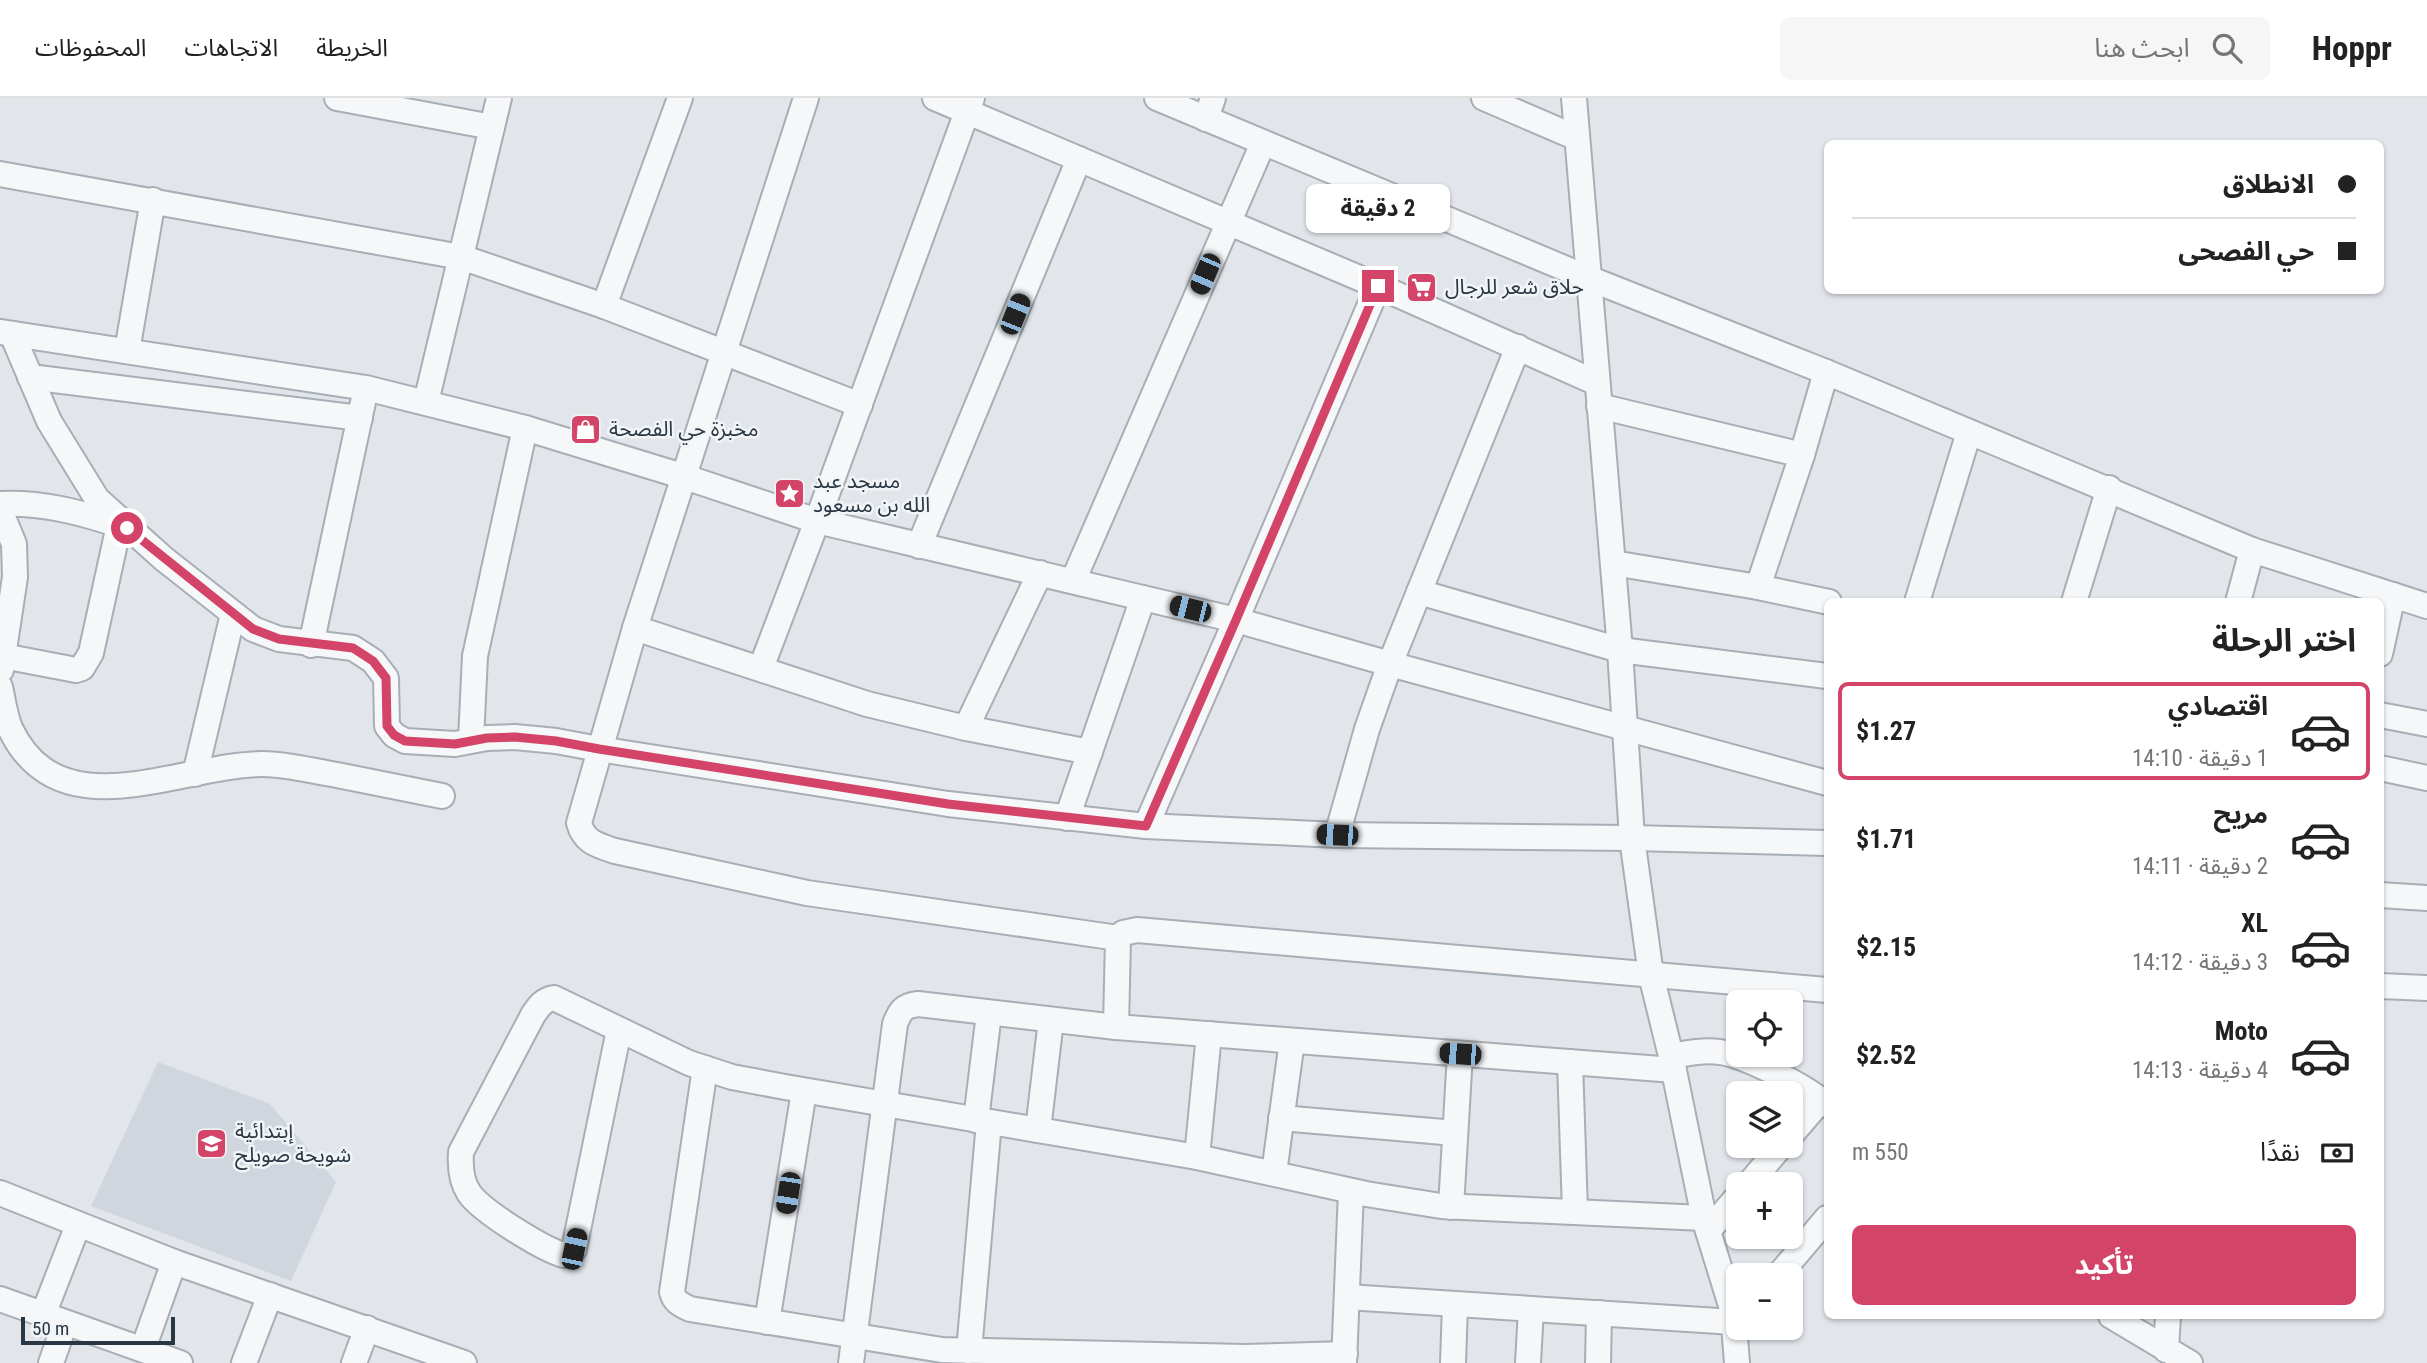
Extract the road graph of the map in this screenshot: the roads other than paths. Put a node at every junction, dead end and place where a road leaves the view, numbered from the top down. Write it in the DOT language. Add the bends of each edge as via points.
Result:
graph roads {
  1 [pos="337,98"];
  2 [pos="499,98"];
  3 [pos="680,98"];
  4 [pos="806,98"];
  5 [pos="934,98"];
  6 [pos="1157,98"];
  7 [pos="1484,98"];
  8 [pos="1574,98"];
  9 [pos="970,104"];
  10 [pos="1209,109"];
  11 [pos="492,127"];
  12 [pos="1577,138"];
  13 [pos="1263,143"];
  14 [pos="1079,159"];
  15 [pos="0,174"];
  16 [pos="153,200"];
  17 [pos="1227,223"];
  18 [pos="461,257"];
  19 [pos="1588,278"];
  20 [pos="1378,286"];
  21 [pos="604,306"];
  22 [pos="6,333"];
  23 [pos="1518,348"];
  24 [pos="127,351"];
  25 [pos="724,351"];
  26 [pos="1826,372"];
  27 [pos="30,377"];
  28 [pos="366,388"];
  29 [pos="1598,395"];
  30 [pos="426,402"];
  31 [pos="860,405"];
  32 [pos="360,418"];
  33 [pos="525,428"];
  34 [pos="1969,432"];
  35 [pos="1802,455"];
  36 [pos="682,476"];
  37 [pos="2109,488"];
  38 [pos="0,504"];
  39 [pos="0,510"];
  40 [pos="817,521"];
  41 [pos="123,526"];
  42 [pos="919,546"];
  43 [pos="2252,550"];
  44 [pos="1613,563"];
  45 [pos="1040,573"];
  46 [pos="1073,581"];
  47 [pos="1758,587"];
  48 [pos="1419,592"];
  49 [pos="2393,595"];
  50 [pos="1143,598"];
  51 [pos="1918,598"];
  52 [pos="2075,598"];
  53 [pos="2239,598"];
  54 [pos="1824,601"];
  55 [pos="2427,606"];
  56 [pos="233,614"];
  57 [pos="1236,620"];
  58 [pos="635,628"];
  59 [pos="2384,636"];
  60 [pos="311,645"];
  61 [pos="1620,650"];
  62 [pos="1390,664"];
  63 [pos="2,667"];
  64 [pos="761,668"];
  65 [pos="1824,676"];
  66 [pos="0,687"];
  67 [pos="2384,716"];
  68 [pos="2427,724"];
  69 [pos="1625,727"];
  70 [pos="966,728"];
  71 [pos="471,740"];
  72 [pos="599,749"];
  73 [pos="1090,752"];
  74 [pos="2384,769"];
  75 [pos="195,774"];
  76 [pos="2427,778"];
  77 [pos="1824,782"];
  78 [pos="442,796"];
  79 [pos="1067,818"];
  80 [pos="1146,826"];
  81 [pos="1337,835"];
  82 [pos="1632,838"];
  83 [pos="1824,843"];
  84 [pos="2384,895"];
  85 [pos="2427,898"];
  86 [pos="1118,938"];
  87 [pos="1651,975"];
  88 [pos="2384,986"];
  89 [pos="2427,988"];
  90 [pos="1824,990"];
  91 [pos="989,1013"];
  92 [pos="1051,1020"];
  93 [pos="1115,1027"];
  94 [pos="619,1030"];
  95 [pos="1209,1034"];
  96 [pos="1292,1041"];
  97 [pos="1460,1054"];
  98 [pos="1570,1062"];
  99 [pos="1673,1063"];
  100 [pos="705,1068"];
  101 [pos="804,1091"];
  102 [pos="1824,1102"];
  103 [pos="885,1104"];
  104 [pos="1281,1118"];
  105 [pos="983,1121"];
  106 [pos="1803,1123"];
  107 [pos="1038,1130"];
  108 [pos="1455,1133"];
  109 [pos="1197,1157"];
  110 [pos="1771,1158"];
  111 [pos="1759,1172"];
  112 [pos="1274,1173"];
  113 [pos="1351,1191"];
  114 [pos="0,1193"];
  115 [pos="1726,1206"];
  116 [pos="1451,1207"];
  117 [pos="1574,1212"];
  118 [pos="1824,1222"];
  119 [pos="1706,1224"];
  120 [pos="78,1225"];
  121 [pos="174,1262"];
  122 [pos="1789,1263"];
  123 [pos="1726,1291"];
  124 [pos="270,1295"];
  125 [pos="1347,1297"];
  126 [pos="0,1299"];
  127 [pos="1455,1305"];
  128 [pos="1531,1309"];
  129 [pos="1599,1314"];
  130 [pos="54,1319"];
  131 [pos="2116,1319"];
  132 [pos="2168,1319"];
  133 [pos="767,1322"];
  134 [pos="1726,1327"];
  135 [pos="366,1328"];
  136 [pos="855,1337"];
  137 [pos="1737,1340"];
  138 [pos="143,1349"];
  139 [pos="2166,1350"];
  140 [pos="969,1351"];
  141 [pos="942,1357"];
  142 [pos="1042,1358"];
  143 [pos="1344,1358"];
  144 [pos="1150,1360"];
  145 [pos="1245,1360"];
  146 [pos="171,1361"];
  147 [pos="51,1363"];
  148 [pos="244,1363"];
  149 [pos="354,1363"];
  150 [pos="464,1363"];
  151 [pos="851,1363"];
  152 [pos="1453,1363"];
  153 [pos="1528,1363"];
  154 [pos="1598,1363"];
  155 [pos="1737,1363"];
  156 [pos="2190,1363"];
  1 -- 11 [label="street"];
  2 -- 11 [label="street"];
  3 -- 21 [label="street"];
  4 -- 25 [label="street"];
  5 -- 9 [label="street"];
  6 -- 10 [label="street"];
  7 -- 12 [label="street"];
  8 -- 12 [label="street"];
  9 -- 14 [label="street"];
  9 -- 31 [label="street"];
  10 -- 13 [label="street"];
  11 -- 18 [label="street"];
  12 -- 19 [label="street"];
  13 -- 17 [label="street"];
  13 -- 19 [label="street"];
  14 -- 17 [label="street"];
  14 -- 42 [label="street"];
  15 -- 16 [label="street"];
  16 -- 18 [label="street"];
  16 -- 24 [label="street"];
  17 -- 20 [label="street"];
  17 -- 46 [label="street"];
  18 -- 21 [label="street"];
  18 -- 30 [label="street"];
  19 -- 26 [label="street"];
  19 -- 29 [label="street"];
  20 -- 23 [label="street"];
  20 -- 57 [label="street"];
  21 -- 25 [label="street"];
  22 -- 24 [label="street"];
  22 -- 27 [label="street"];
  23 -- 29 [label="street"];
  23 -- 48 [label="street"];
  24 -- 28 [label="street"];
  25 -- 31 [label="street"];
  25 -- 36 [label="street"];
  26 -- 34 [label="street"];
  26 -- 35 [label="street"];
  27 -- 32 [label="street"];
  27 -- 41 [label="street" via="71,460 97,499"];
  28 -- 30 [label="street"];
  28 -- 32 [label="street"];
  29 -- 35 [label="street"];
  29 -- 44 [label="street"];
  30 -- 33 [label="street"];
  31 -- 40 [label="street"];
  32 -- 60 [label="street"];
  33 -- 36 [label="street"];
  33 -- 71 [label="street" via="475,656"];
  34 -- 37 [label="street"];
  34 -- 51 [label="street"];
  35 -- 47 [label="street"];
  36 -- 40 [label="street"];
  36 -- 58 [label="street"];
  37 -- 43 [label="street"];
  37 -- 52 [label="street"];
  38 -- 41 [label="street" via="26,502"];
  39 -- 63 [label="street" via="14,544 15,577"];
  40 -- 42 [label="street"];
  40 -- 64 [label="street"];
  41 -- 56 [label="street"];
  41 -- 63 [label="street" via="91,653 82,668"];
  42 -- 45 [label="street"];
  43 -- 49 [label="street"];
  43 -- 53 [label="street"];
  44 -- 47 [label="street"];
  44 -- 61 [label="street"];
  45 -- 46 [label="street"];
  45 -- 70 [label="street"];
  46 -- 50 [label="street"];
  47 -- 54 [label="street"];
  48 -- 61 [label="street"];
  48 -- 62 [label="street"];
  49 -- 55 [label="street"];
  49 -- 59 [label="street"];
  50 -- 57 [label="street"];
  50 -- 73 [label="street"];
  56 -- 60 [label="street" via="253,629"];
  56 -- 75 [label="street"];
  57 -- 62 [label="street"];
  57 -- 80 [label="street"];
  58 -- 64 [label="street"];
  58 -- 72 [label="street"];
  60 -- 71 [label="street" via="353,648 373,661 386,678 387,726 394,735 405,741 455,744"];
  61 -- 65 [label="street"];
  61 -- 69 [label="street"];
  62 -- 69 [label="street"];
  62 -- 81 [label="street"];
  64 -- 70 [label="street" via="867,704"];
  66 -- 75 [label="street" via="9,726 26,755 54,777 85,785 126,786"];
  67 -- 68 [label="street"];
  69 -- 77 [label="street"];
  69 -- 82 [label="street"];
  70 -- 73 [label="street"];
  71 -- 72 [label="street" via="515,737"];
  72 -- 79 [label="street" via="948,804"];
  72 -- 86 [label="street" via="579,823 582,834 599,846 807,892"];
  73 -- 79 [label="street"];
  74 -- 76 [label="street"];
  75 -- 78 [label="street" via="262,764"];
  79 -- 80 [label="street"];
  80 -- 81 [label="street"];
  81 -- 82 [label="street"];
  82 -- 83 [label="street"];
  82 -- 87 [label="street"];
  84 -- 85 [label="street"];
  86 -- 87 [label="street" via="1137,930"];
  86 -- 93 [label="street"];
  87 -- 90 [label="street"];
  87 -- 99 [label="street"];
  88 -- 89 [label="street"];
  91 -- 92 [label="street"];
  91 -- 103 [label="street" via="918,1003 899,1011"];
  91 -- 105 [label="street"];
  92 -- 93 [label="street"];
  92 -- 107 [label="street"];
  93 -- 95 [label="street"];
  94 -- 94 [label="street" via="564,1002 547,999 533,1015 461,1152 463,1179 474,1200 554,1253 564,1255 574,1249"];
  94 -- 100 [label="street"];
  95 -- 96 [label="street"];
  95 -- 109 [label="street"];
  96 -- 97 [label="street"];
  96 -- 104 [label="street"];
  97 -- 98 [label="street"];
  97 -- 108 [label="street"];
  98 -- 99 [label="street"];
  98 -- 117 [label="street"];
  99 -- 102 [label="street" via="1692,1052 1722,1052 1755,1064"];
  99 -- 119 [label="street"];
  100 -- 101 [label="street"];
  100 -- 133 [label="street" via="673,1297 691,1309"];
  101 -- 103 [label="street"];
  101 -- 133 [label="street"];
  102 -- 106 [label="street"];
  103 -- 105 [label="street"];
  103 -- 136 [label="street"];
  104 -- 108 [label="street"];
  104 -- 112 [label="street"];
  105 -- 107 [label="street"];
  105 -- 140 [label="street"];
  107 -- 109 [label="street"];
  108 -- 116 [label="street"];
  109 -- 112 [label="street"];
  110 -- 111 [label="street"];
  112 -- 113 [label="street"];
  113 -- 116 [label="street"];
  113 -- 125 [label="street"];
  114 -- 120 [label="street"];
  115 -- 119 [label="street"];
  116 -- 117 [label="street"];
  117 -- 119 [label="street"];
  118 -- 122 [label="street"];
  119 -- 123 [label="street"];
  120 -- 121 [label="street"];
  120 -- 130 [label="street"];
  121 -- 124 [label="street"];
  121 -- 138 [label="street"];
  124 -- 135 [label="street"];
  124 -- 148 [label="street"];
  125 -- 127 [label="street"];
  125 -- 143 [label="street"];
  126 -- 130 [label="street"];
  127 -- 128 [label="street"];
  127 -- 152 [label="street"];
  128 -- 129 [label="street"];
  128 -- 153 [label="street"];
  129 -- 134 [label="street"];
  129 -- 154 [label="street"];
  130 -- 138 [label="street"];
  130 -- 147 [label="street"];
  131 -- 139 [label="street"];
  132 -- 139 [label="street"];
  133 -- 136 [label="street"];
  135 -- 149 [label="street"];
  135 -- 150 [label="street"];
  136 -- 141 [label="street"];
  136 -- 151 [label="street"];
  137 -- 155 [label="street"];
  138 -- 146 [label="street"];
  139 -- 156 [label="street"];
  140 -- 141 [label="street"];
  140 -- 142 [label="street"];
  142 -- 144 [label="street"];
  143 -- 145 [label="street"];
  144 -- 145 [label="street"];
}
